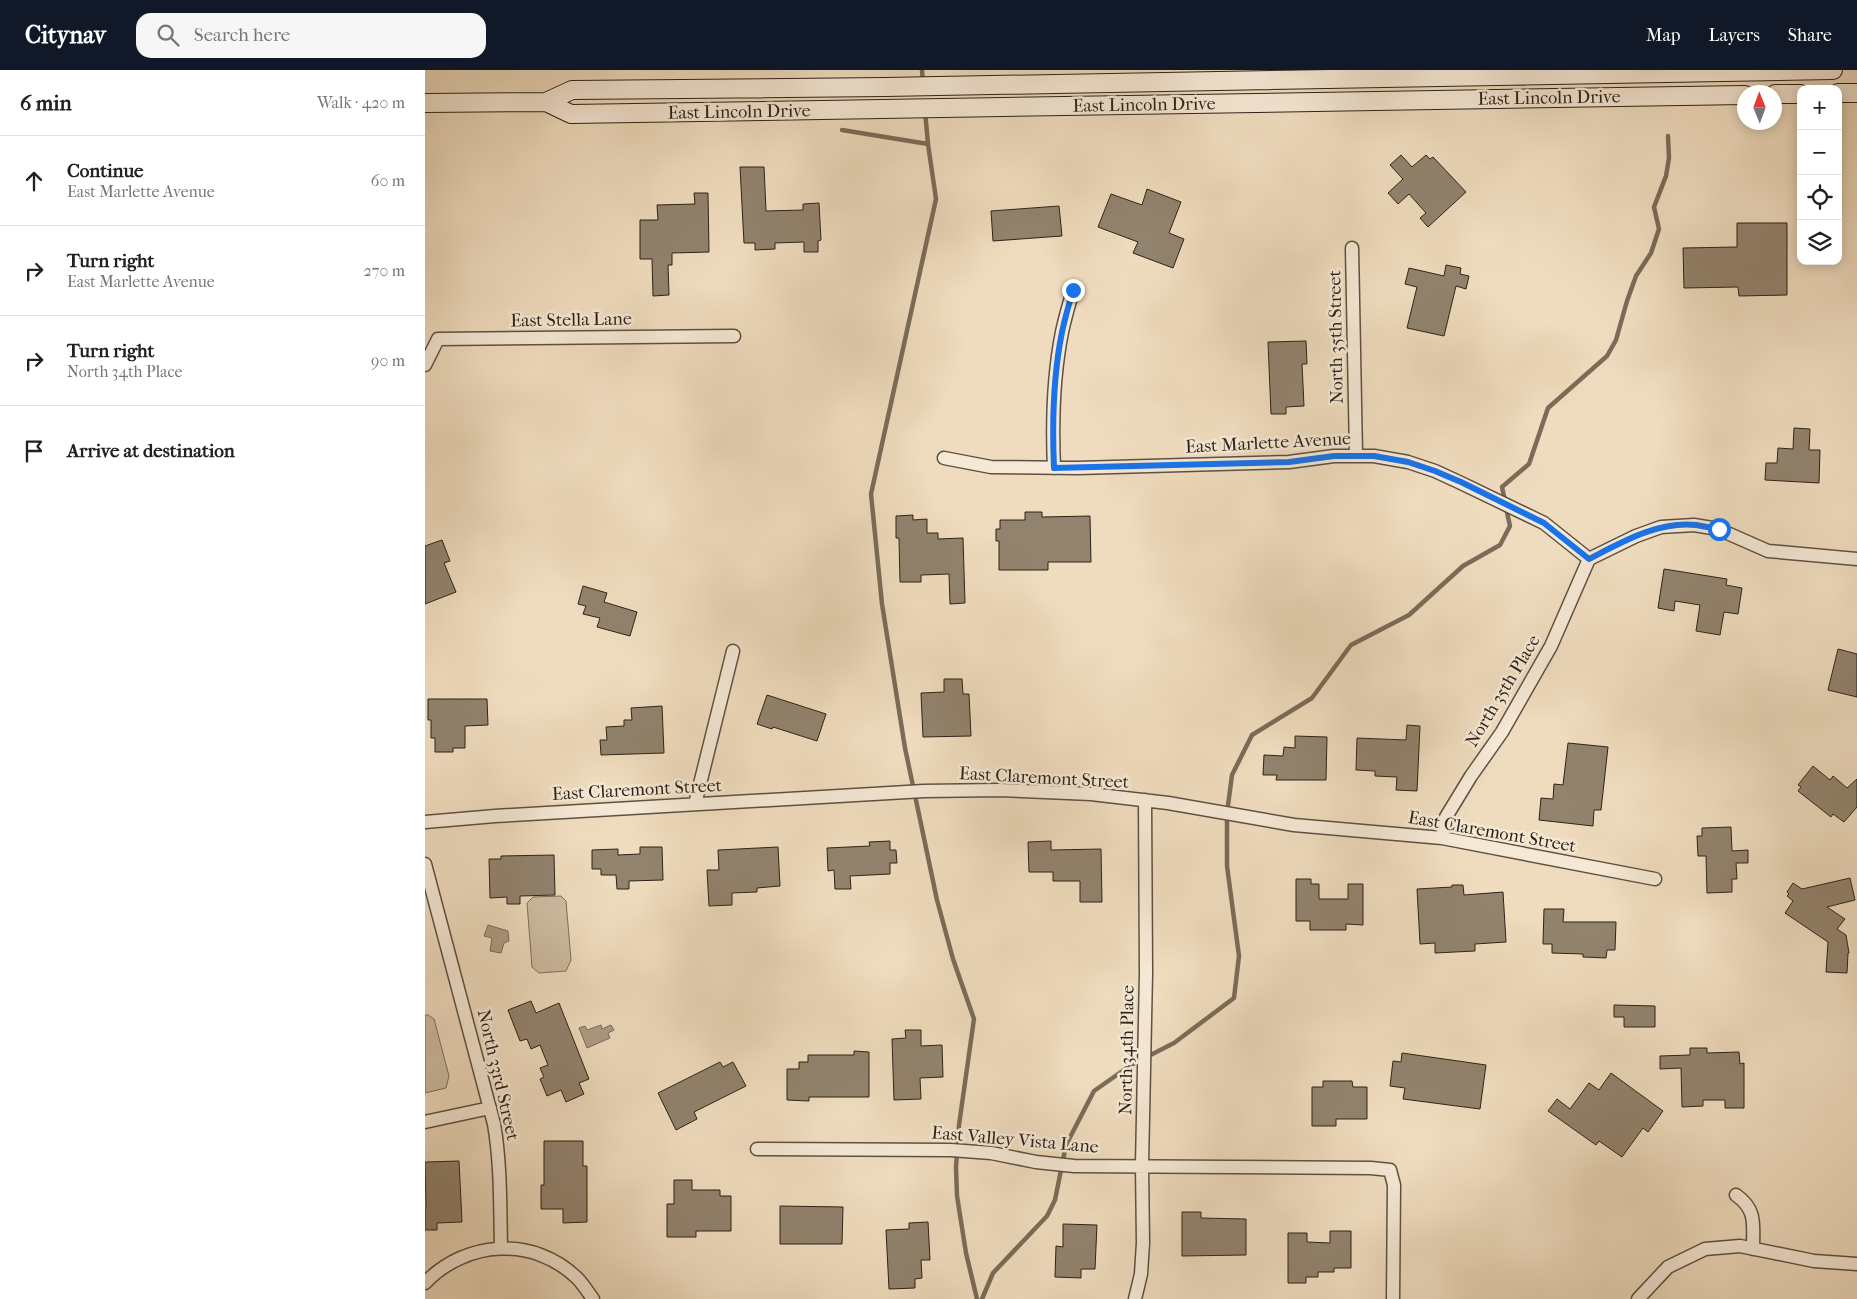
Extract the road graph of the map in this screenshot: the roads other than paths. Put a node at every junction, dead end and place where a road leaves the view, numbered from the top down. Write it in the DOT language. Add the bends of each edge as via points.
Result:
graph roads {
  1 [pos="1833,70"];
  2 [pos="1383,74"];
  3 [pos="885,87"];
  4 [pos="1842,93"];
  5 [pos="1857,93"];
  6 [pos="1782,94"];
  7 [pos="1797,94"];
  8 [pos="1737,95"];
  9 [pos="1383,101"];
  10 [pos="546,102"];
  11 [pos="425,103"];
  12 [pos="885,109"];
  13 [pos="1352,248"];
  14 [pos="1073,290"];
  15 [pos="734,336"];
  16 [pos="425,365"];
  17 [pos="1356,455"];
  18 [pos="943,458"];
  19 [pos="1054,468"];
  20 [pos="1589,559"];
  21 [pos="1857,559"];
  22 [pos="733,651"];
  23 [pos="1145,800"];
  24 [pos="695,804"];
  25 [pos="425,822"];
  26 [pos="1442,838"];
  27 [pos="425,864"];
  28 [pos="1655,879"];
  29 [pos="489,1108"];
  30 [pos="425,1122"];
  31 [pos="757,1148"];
  32 [pos="1142,1165"];
  33 [pos="1736,1195"];
  34 [pos="501,1248"];
  35 [pos="1753,1248"];
  36 [pos="1857,1264"];
  37 [pos="425,1283"];
  38 [pos="593,1299"];
  39 [pos="1135,1299"];
  40 [pos="1393,1299"];
  41 [pos="1638,1299"];
  1 -- 2 [label="main road, East Lincoln Drive"];
  2 -- 3 [label="main road, East Lincoln Drive"];
  2 -- 9 [label="street"];
  3 -- 10 [label="main road, East Lincoln Drive" via="573,90"];
  3 -- 12 [label="main road"];
  4 -- 5 [label="main road"];
  6 -- 7 [label="main road"];
  8 -- 9 [label="main road, East Lincoln Drive"];
  9 -- 12 [label="main road, East Lincoln Drive"];
  10 -- 11 [label="main road, East Lincoln Drive"];
  10 -- 12 [label="main road, East Lincoln Drive" via="571,114"];
  13 -- 17 [label="street, North 35th Street"];
  14 -- 19 [label="street" via="1062,332 1056,376"];
  15 -- 16 [label="street, East Stella Lane" via="438,339"];
  17 -- 19 [label="street, East Marlette Avenue" via="1289,462"];
  17 -- 20 [label="street, East Marlette Avenue" via="1408,462 1435,471 1544,523"];
  18 -- 19 [label="street, East Marlette Avenue" via="991,467"];
  20 -- 21 [label="street" via="1652,530 1694,524 1719,529 1768,551"];
  20 -- 26 [label="street, North 35th Place" via="1551,646 1502,732 1446,818"];
  22 -- 24 [label="street"];
  23 -- 24 [label="street, East Claremont Street" via="1000,790"];
  23 -- 26 [label="street, East Claremont Street" via="1294,825"];
  23 -- 32 [label="street, North 34th Place"];
  24 -- 25 [label="street, East Claremont Street"];
  26 -- 28 [label="street, East Claremont Street"];
  27 -- 29 [label="street, North 33rd Street"];
  29 -- 30 [label="street"];
  29 -- 34 [label="street, North 33rd Street" via="498,1147"];
  31 -- 32 [label="street, East Valley Vista Lane" via="951,1150 1074,1166"];
  32 -- 39 [label="street, North 34th Place" via="1143,1244"];
  32 -- 40 [label="street, East Valley Vista Lane" via="1390,1170 1394,1185"];
  33 -- 35 [label="street" via="1747,1203 1753,1221"];
  34 -- 37 [label="street" via="461,1257 444,1266"];
  34 -- 38 [label="street" via="537,1254 559,1264 577,1278"];
  35 -- 36 [label="street" via="1814,1261"];
  35 -- 41 [label="street" via="1705,1249 1687,1256 1668,1267"];
}
